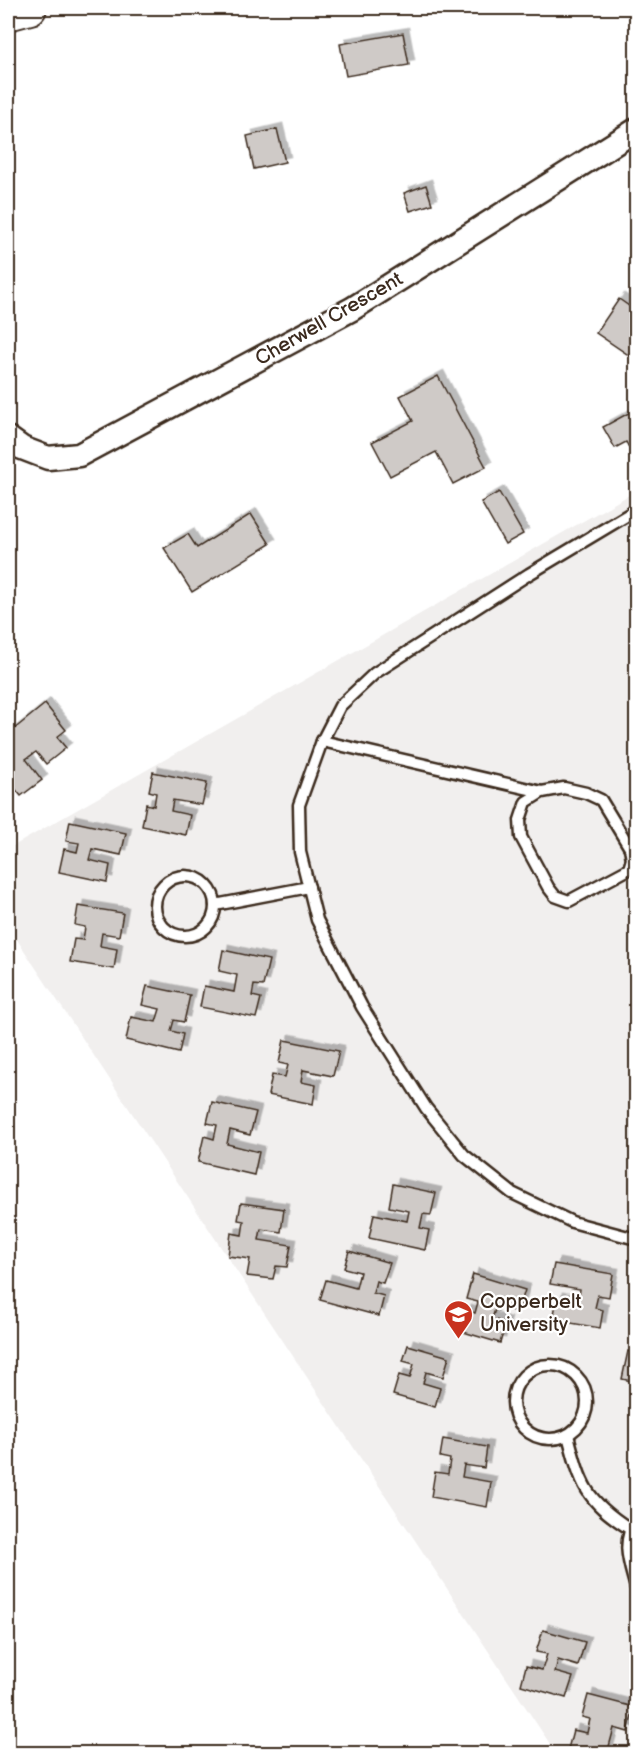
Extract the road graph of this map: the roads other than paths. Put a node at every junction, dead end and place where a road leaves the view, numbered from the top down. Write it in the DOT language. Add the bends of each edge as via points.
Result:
graph roads {
  1 [pos="30,8"];
  2 [pos="8,14"];
  3 [pos="636,130"];
  4 [pos="8,438"];
  5 [pos="636,510"];
  6 [pos="322,741"];
  7 [pos="542,792"];
  8 [pos="309,887"];
  9 [pos="215,904"];
  10 [pos="636,1239"];
  11 [pos="568,1435"];
  12 [pos="633,1525"];
  13 [pos="636,1588"];
  1 -- 2 [label="main road"];
  3 -- 4 [label="street, Cherwell Crescent" via="352,309 79,455 48,458"];
  5 -- 6 [label="lane" via="375,673 340,706"];
  6 -- 7 [label="lane"];
  6 -- 8 [label="lane" via="300,805 300,852"];
  7 -- 7 [label="lane" via="564,788 601,800 630,848 629,870 569,901 555,896 522,837 520,820 526,802"];
  8 -- 9 [label="lane"];
  8 -- 10 [label="lane" via="317,920 362,1007 426,1108 464,1155 522,1198 572,1222"];
  9 -- 9 [label="lane" via="208,926 196,935 180,936 166,929 157,916 156,901 162,887 175,878 191,877 205,884"];
  11 -- 11 [label="lane" via="548,1439 527,1432 514,1414 513,1393 523,1374 542,1365 563,1366 581,1379 588,1399 584,1419"];
  11 -- 12 [label="lane" via="583,1485 596,1504"];
  12 -- 13 [label="lane" via="626,1551"];
}
